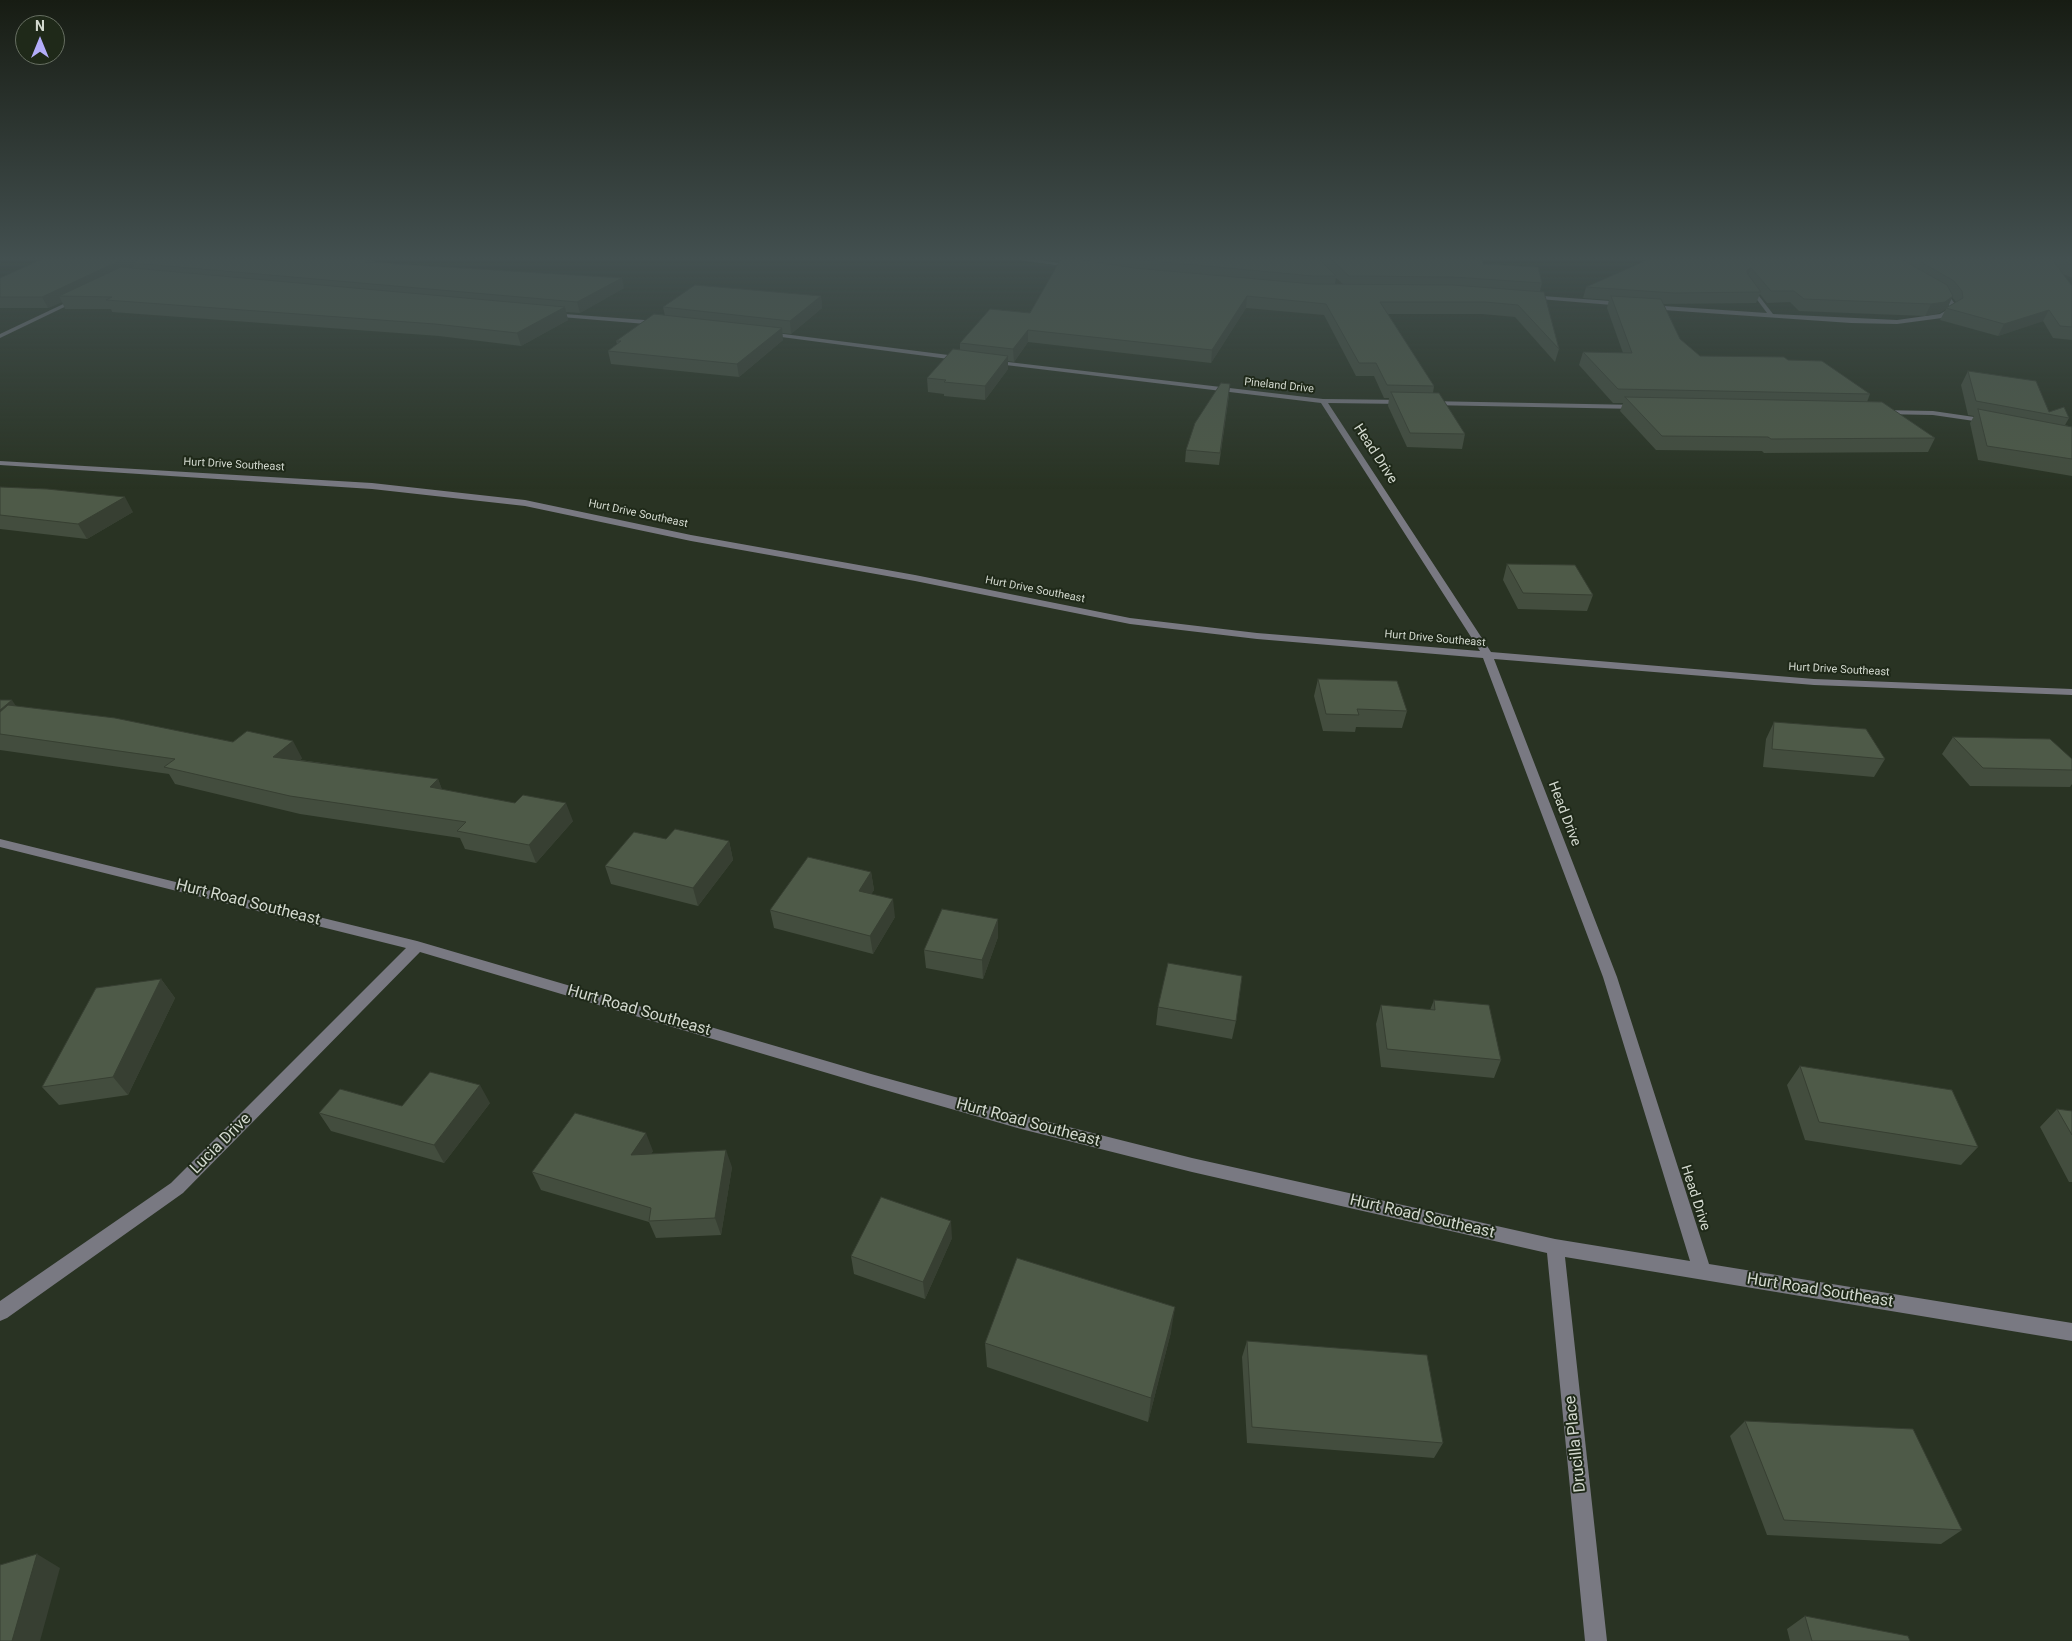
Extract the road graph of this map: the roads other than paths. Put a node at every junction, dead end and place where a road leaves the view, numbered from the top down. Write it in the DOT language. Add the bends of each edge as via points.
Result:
graph roads {
  1 [pos="776,336"];
  2 [pos="970,360"];
  3 [pos="980,361"];
  4 [pos="1323,401"];
  5 [pos="1413,402"];
  6 [pos="1423,402"];
  7 [pos="1644,407"];
  8 [pos="1873,412"];
  9 [pos="1996,423"];
  10 [pos="0,463"];
  11 [pos="1488,656"];
  12 [pos="2072,692"];
  13 [pos="0,843"];
  14 [pos="417,946"];
  15 [pos="1555,1247"];
  16 [pos="1703,1272"];
  17 [pos="0,1312"];
  18 [pos="2072,1332"];
  19 [pos="1596,1641"];
  1 -- 2 [label="street"];
  3 -- 4 [label="street, Pineland Drive"];
  4 -- 5 [label="street, Pineland Drive"];
  4 -- 11 [label="street, Head Drive"];
  6 -- 7 [label="street"];
  8 -- 9 [label="street" via="1933,413"];
  10 -- 11 [label="street, Hurt Drive Southeast" via="372,486 516,502 1130,621 1257,636"];
  11 -- 12 [label="street, Hurt Drive Southeast" via="1814,682"];
  11 -- 16 [label="street, Head Drive" via="1610,977"];
  13 -- 14 [label="street, Hurt Road Southeast"];
  14 -- 15 [label="street, Hurt Road Southeast" via="1022,1122 1192,1165"];
  14 -- 17 [label="street, Lucia Drive" via="177,1188"];
  15 -- 16 [label="street, Hurt Road Southeast"];
  15 -- 19 [label="street, Drucilla Place"];
  16 -- 18 [label="street, Hurt Road Southeast"];
}
